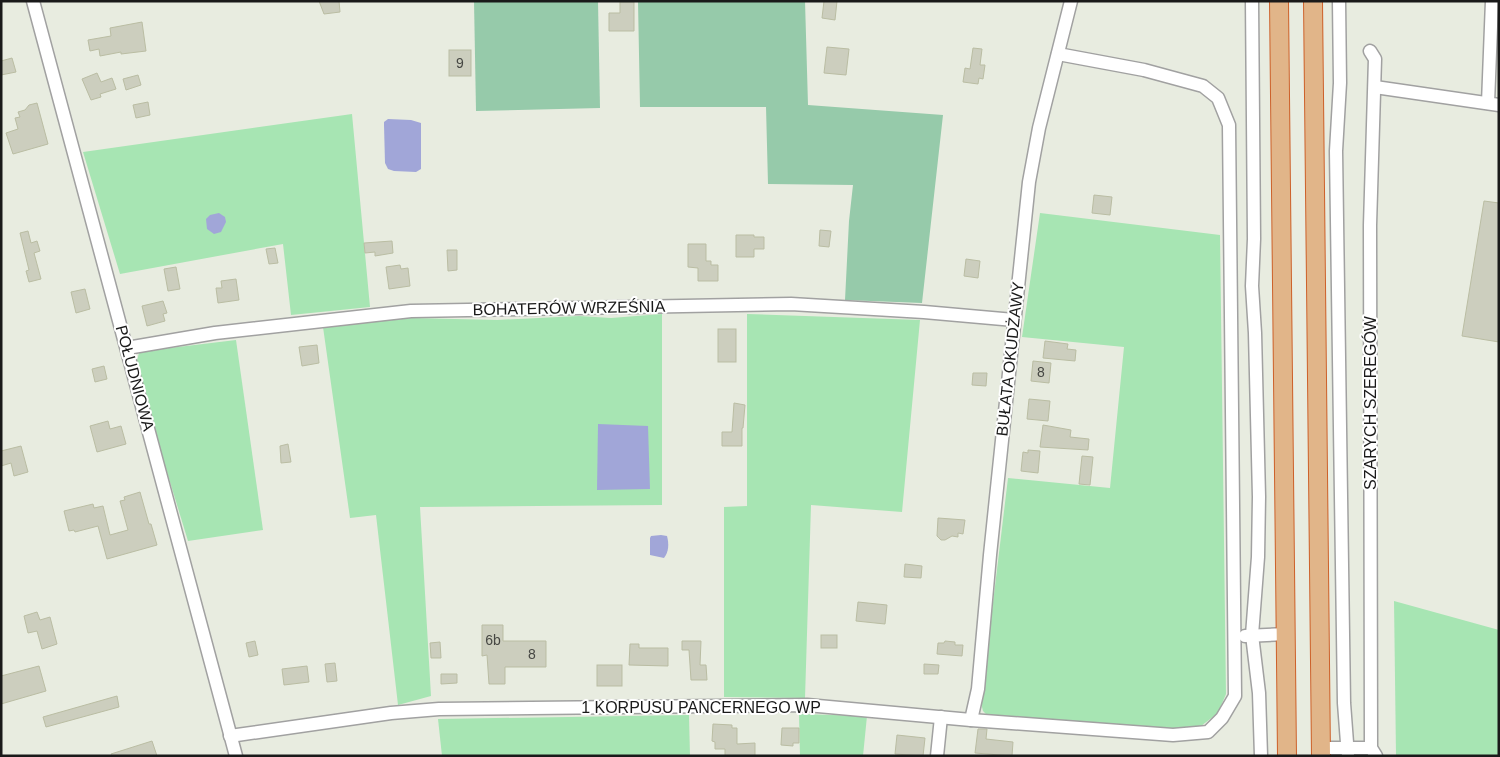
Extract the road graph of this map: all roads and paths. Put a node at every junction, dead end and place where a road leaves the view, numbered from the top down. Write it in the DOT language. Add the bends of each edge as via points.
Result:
graph roads {
  1 [pos="33,1"];
  2 [pos="1071,1"];
  3 [pos="1252,1"];
  4 [pos="1279,1"];
  5 [pos="1313,1"];
  6 [pos="1339,1"];
  7 [pos="1492,1"];
  8 [pos="1370,51"];
  9 [pos="1058,54"];
  10 [pos="1374,87"];
  11 [pos="1493,104"];
  12 [pos="1014,320"];
  13 [pos="127,348"];
  14 [pos="1286,634"];
  15 [pos="1252,635"];
  16 [pos="1235,636"];
  17 [pos="941,717"];
  18 [pos="971,720"];
  19 [pos="230,736"];
  20 [pos="1348,752"];
  21 [pos="1373,752"];
  22 [pos="1288,753"];
  23 [pos="1320,753"];
  24 [pos="236,756"];
  25 [pos="937,756"];
  26 [pos="1261,756"];
  1 -- 13 [label="street, POŁUDNIOWA"];
  2 -- 9 [label="street, BUŁATA OKUDŻAWY"];
  3 -- 15 [label="street" via="1252,286 1259,497"];
  4 -- 14 [label="highway"];
  5 -- 23 [label="highway"];
  6 -- 20 [label="street" via="1340,83 1336,151 1344,702"];
  7 -- 11 [label="street"];
  8 -- 10 [label="street, SZARYCH SZEREGÓW" via="1375,59"];
  9 -- 12 [label="street, BUŁATA OKUDŻAWY" via="1028,182"];
  9 -- 16 [label="street, 1 KORPUSU PANCERNEGO WP" via="1144,70 1203,86 1218,98 1229,125"];
  10 -- 11 [label="street"];
  10 -- 21 [label="street, SZARYCH SZEREGÓW" via="1370,225"];
  12 -- 13 [label="street, BOHATERÓW WRZEŚNIA" via="791,304 411,311 216,333"];
  12 -- 18 [label="street, BUŁATA OKUDŻAWY" via="978,688"];
  13 -- 19 [label="street, POŁUDNIOWA"];
  14 -- 15 [label="street"];
  14 -- 22 [label="highway"];
  15 -- 16 [label="street"];
  15 -- 26 [label="street" via="1259,693"];
  16 -- 18 [label="street, 1 KORPUSU PANCERNEGO WP" via="1235,696 1222,718 1208,732 1173,735"];
  17 -- 18 [label="street, 1 KORPUSU PANCERNEGO WP"];
  17 -- 19 [label="street, 1 KORPUSU PANCERNEGO WP" via="807,704 438,709"];
  17 -- 25 [label="street"];
  19 -- 24 [label="street, POŁUDNIOWA"];
  20 -- 21 [label="street"];
  20 -- 23 [label="street"];
}
